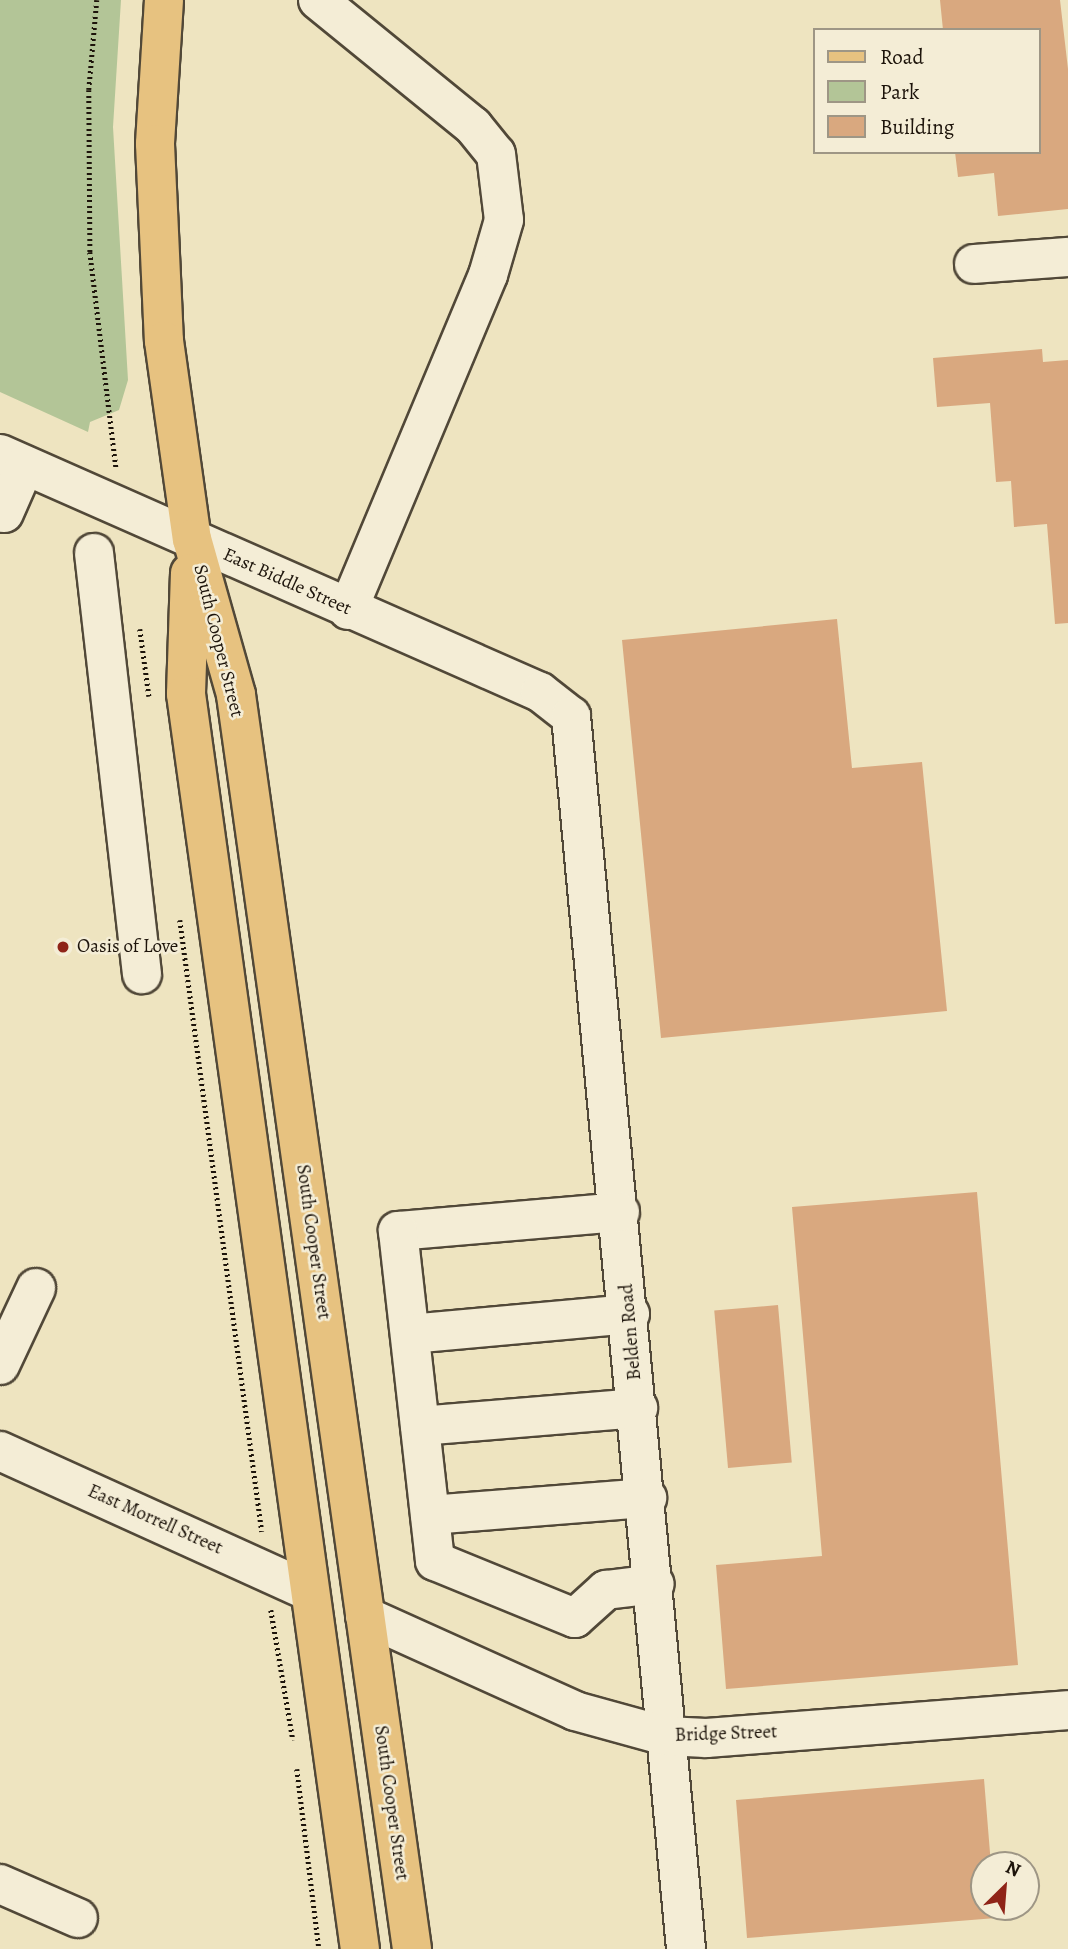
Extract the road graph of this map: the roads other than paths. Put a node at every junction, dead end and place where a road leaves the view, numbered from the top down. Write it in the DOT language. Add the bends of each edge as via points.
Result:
graph roads {
  1 [pos="164,0"];
  2 [pos="318,0"];
  3 [pos="1068,257"];
  4 [pos="974,264"];
  5 [pos="12,459"];
  6 [pos="4,513"];
  7 [pos="192,539"];
  8 [pos="94,553"];
  9 [pos="348,610"];
  10 [pos="571,716"];
  11 [pos="142,974"];
  12 [pos="620,1212"];
  13 [pos="36,1288"];
  14 [pos="629,1314"];
  15 [pos="410,1334"];
  16 [pos="0,1365"];
  17 [pos="638,1408"];
  18 [pos="420,1426"];
  19 [pos="0,1451"];
  20 [pos="647,1498"];
  21 [pos="430,1515"];
  22 [pos="655,1584"];
  23 [pos="309,1591"];
  24 [pos="365,1616"];
  25 [pos="1068,1710"];
  26 [pos="666,1736"];
  27 [pos="0,1884"];
  28 [pos="78,1918"];
  29 [pos="360,1949"];
  30 [pos="412,1949"];
  31 [pos="686,1949"];
  1 -- 7 [label="main road, South Cooper Street" via="155,213 164,341"];
  2 -- 9 [label="street" via="473,126 496,154 504,219 488,275"];
  3 -- 4 [label="street"];
  5 -- 6 [label="street"];
  5 -- 7 [label="street, East Biddle Street"];
  7 -- 9 [label="street, East Biddle Street"];
  7 -- 23 [label="main road, South Cooper Street" via="186,694"];
  7 -- 24 [label="main road, South Cooper Street" via="236,695"];
  8 -- 11 [label="street"];
  9 -- 10 [label="street, East Biddle Street" via="540,692"];
  10 -- 12 [label="street, Belden Road"];
  12 -- 14 [label="street, Belden Road"];
  12 -- 15 [label="street" via="398,1231"];
  13 -- 16 [label="street"];
  14 -- 15 [label="street"];
  14 -- 17 [label="street, Belden Road"];
  15 -- 18 [label="street"];
  17 -- 18 [label="street"];
  17 -- 20 [label="street, Belden Road"];
  18 -- 21 [label="street"];
  19 -- 23 [label="street, East Morrell Street"];
  20 -- 21 [label="street"];
  20 -- 22 [label="street, Belden Road"];
  21 -- 22 [label="street" via="435,1561 575,1618 606,1590"];
  22 -- 26 [label="street, Belden Road"];
  23 -- 24 [label="main road"];
  23 -- 29 [label="main road, South Cooper Street"];
  24 -- 26 [label="street, Bridge Street" via="575,1711"];
  24 -- 30 [label="main road, South Cooper Street"];
  25 -- 26 [label="street, Bridge Street" via="706,1738"];
  26 -- 31 [label="street, Belden Road"];
  27 -- 28 [label="street"];
}
